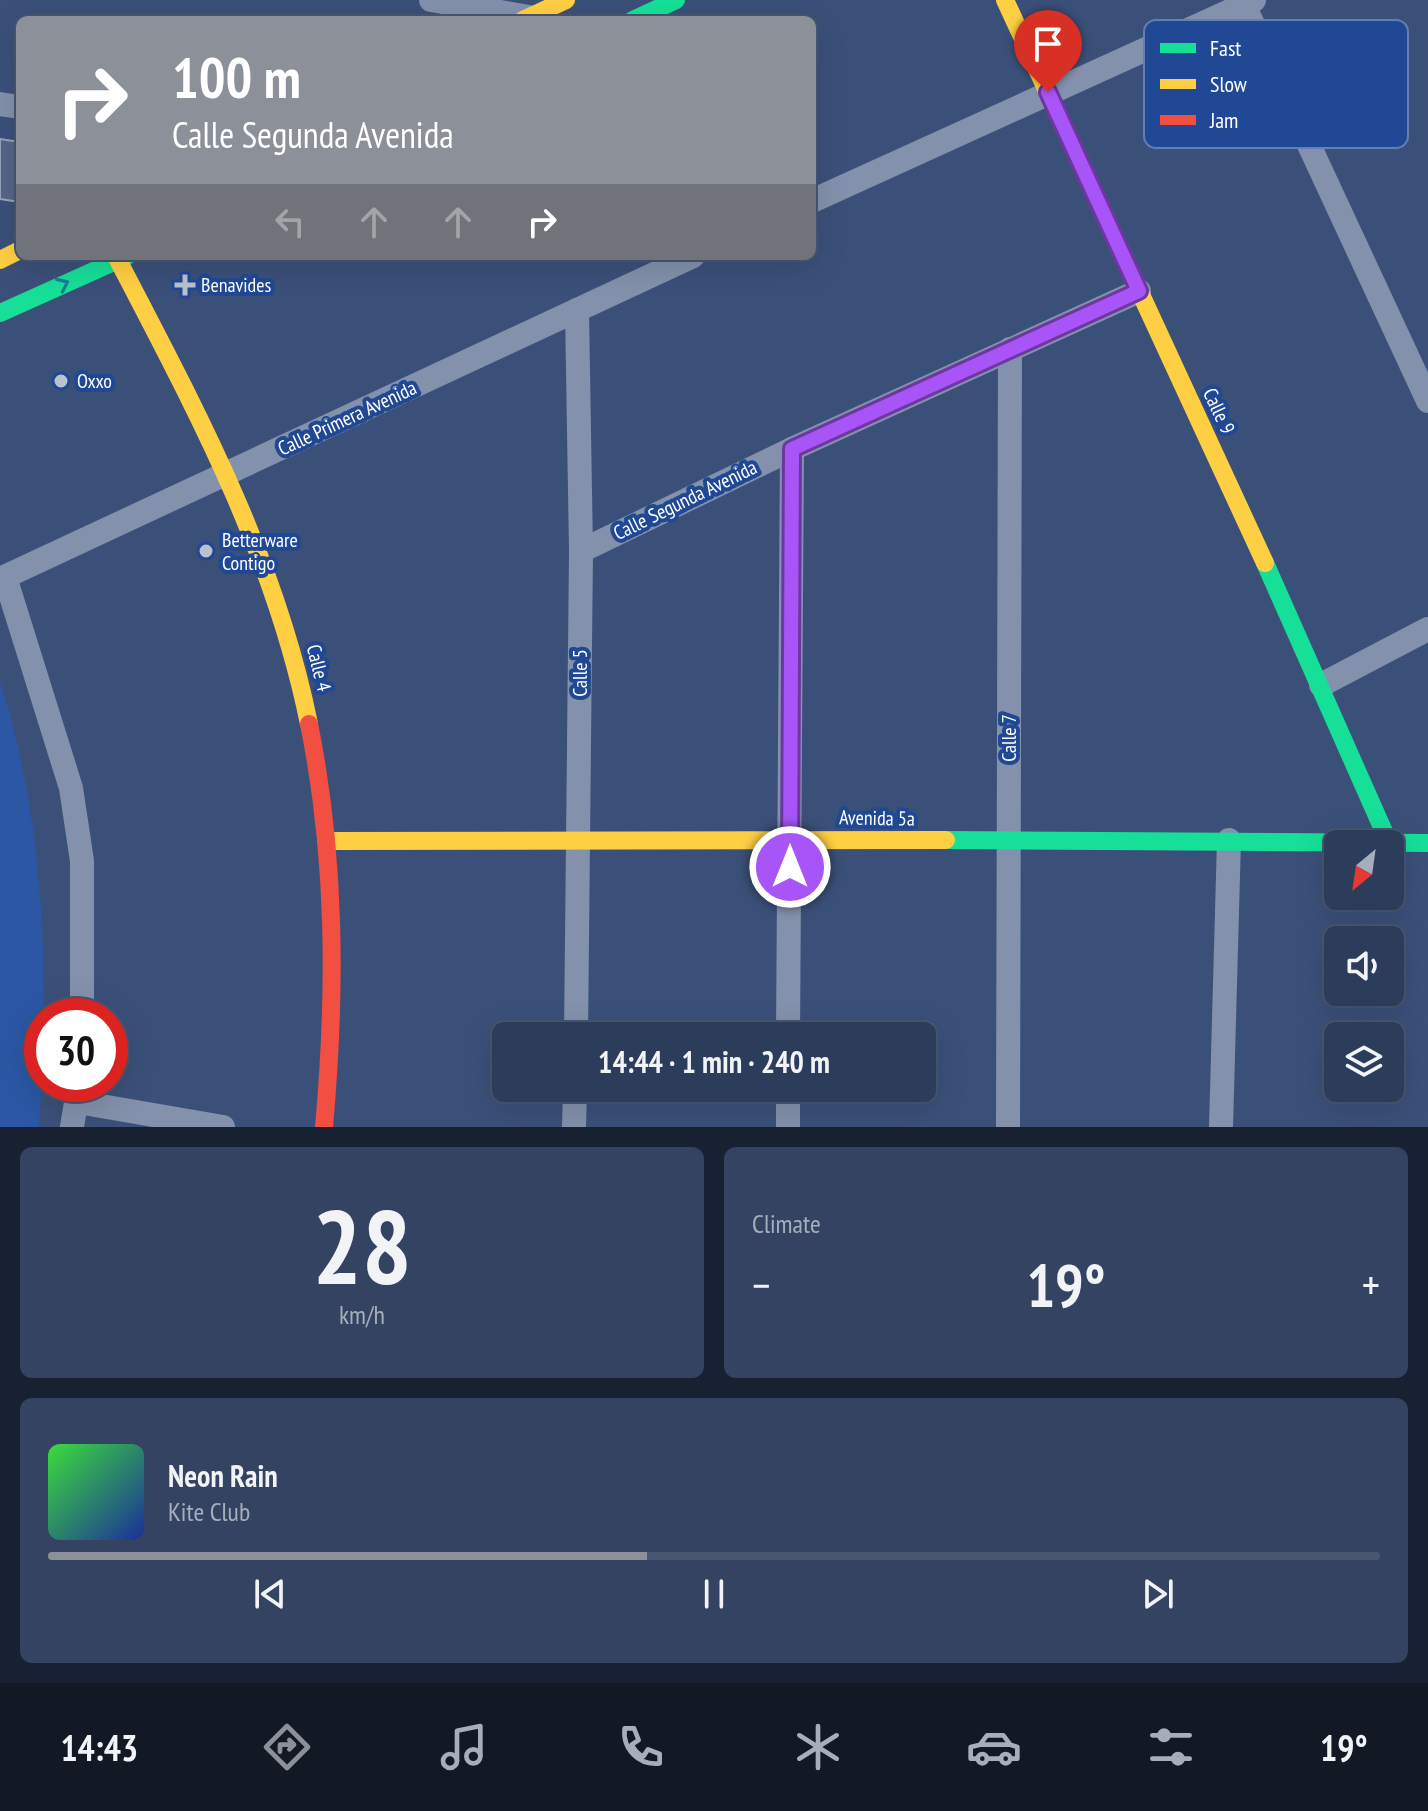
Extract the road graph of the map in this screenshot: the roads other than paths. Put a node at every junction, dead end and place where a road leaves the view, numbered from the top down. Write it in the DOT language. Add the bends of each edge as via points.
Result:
graph roads {
  1 [pos="431,0"];
  2 [pos="566,0"];
  3 [pos="676,0"];
  4 [pos="1005,0"];
  5 [pos="1249,2"];
  6 [pos="511,16"];
  7 [pos="532,16"];
  8 [pos="642,16"];
  9 [pos="1209,20"];
  10 [pos="1144,49"];
  11 [pos="1048,92"];
  12 [pos="1314,148"];
  13 [pos="816,199"];
  14 [pos="115,260"];
  15 [pos="122,260"];
  16 [pos="684,260"];
  17 [pos="1139,291"];
  18 [pos="577,310"];
  19 [pos="0,313"];
  20 [pos="1010,349"];
  21 [pos="1428,401"];
  22 [pos="792,449"];
  23 [pos="226,474"];
  24 [pos="581,551"];
  25 [pos="2,578"];
  26 [pos="1428,629"];
  27 [pos="1321,685"];
  28 [pos="1383,830"];
  29 [pos="790,839"];
  30 [pos="1229,840"];
  31 [pos="326,841"];
  32 [pos="578,842"];
  33 [pos="1009,842"];
  34 [pos="1324,842"];
  35 [pos="1404,843"];
  36 [pos="1428,843"];
  37 [pos="82,998"];
  38 [pos="576,1022"];
  39 [pos="788,1022"];
  40 [pos="76,1102"];
  41 [pos="116,1102"];
  42 [pos="575,1102"];
  43 [pos="788,1102"];
  44 [pos="72,1127"];
  45 [pos="223,1127"];
  46 [pos="324,1127"];
  47 [pos="574,1127"];
  48 [pos="788,1127"];
  49 [pos="1008,1127"];
  50 [pos="1221,1127"];
  1 -- 6 [label="street"];
  2 -- 7 [label="street"];
  3 -- 8 [label="street"];
  4 -- 11 [label="street, Calle 9"];
  5 -- 9 [label="street"];
  10 -- 11 [label="street"];
  11 -- 13 [label="street"];
  11 -- 17 [label="street, Calle 9"];
  12 -- 21 [label="street"];
  19 -- 14 [label="street, one-way"];
  15 -- 23 [label="street, Calle 4"];
  16 -- 18 [label="street, Calle Primera Avenida"];
  17 -- 20 [label="street, Calle Segunda Avenida"];
  17 -- 27 [label="street, Calle 9"];
  18 -- 23 [label="street, Calle Primera Avenida"];
  18 -- 24 [label="street, Calle 5"];
  20 -- 22 [label="street, Calle Segunda Avenida"];
  20 -- 33 [label="street, Calle 7"];
  22 -- 24 [label="street, Calle Segunda Avenida"];
  22 -- 29 [label="street"];
  23 -- 25 [label="street, Calle Primera Avenida"];
  23 -- 31 [label="street, Calle 4" via="289,636 313,736"];
  24 -- 32 [label="street, Calle 5"];
  25 -- 37 [label="street" via="71,788 82,861"];
  26 -- 27 [label="street"];
  27 -- 28 [label="street, Calle 9"];
  29 -- 32 [label="street, Avenida 5a"];
  29 -- 33 [label="street, Avenida 5a"];
  29 -- 39 [label="street"];
  30 -- 33 [label="street, Avenida 5a"];
  30 -- 34 [label="street, Avenida 5a"];
  30 -- 50 [label="street"];
  31 -- 32 [label="street, Avenida 5a"];
  31 -- 46 [label="street, Calle 4" via="334,976"];
  32 -- 38 [label="street, Calle 5"];
  33 -- 49 [label="street, Calle 7"];
  35 -- 36 [label="street, Avenida 5a"];
  40 -- 44 [label="street"];
  41 -- 45 [label="street"];
  42 -- 47 [label="street"];
  43 -- 48 [label="street"];
}
